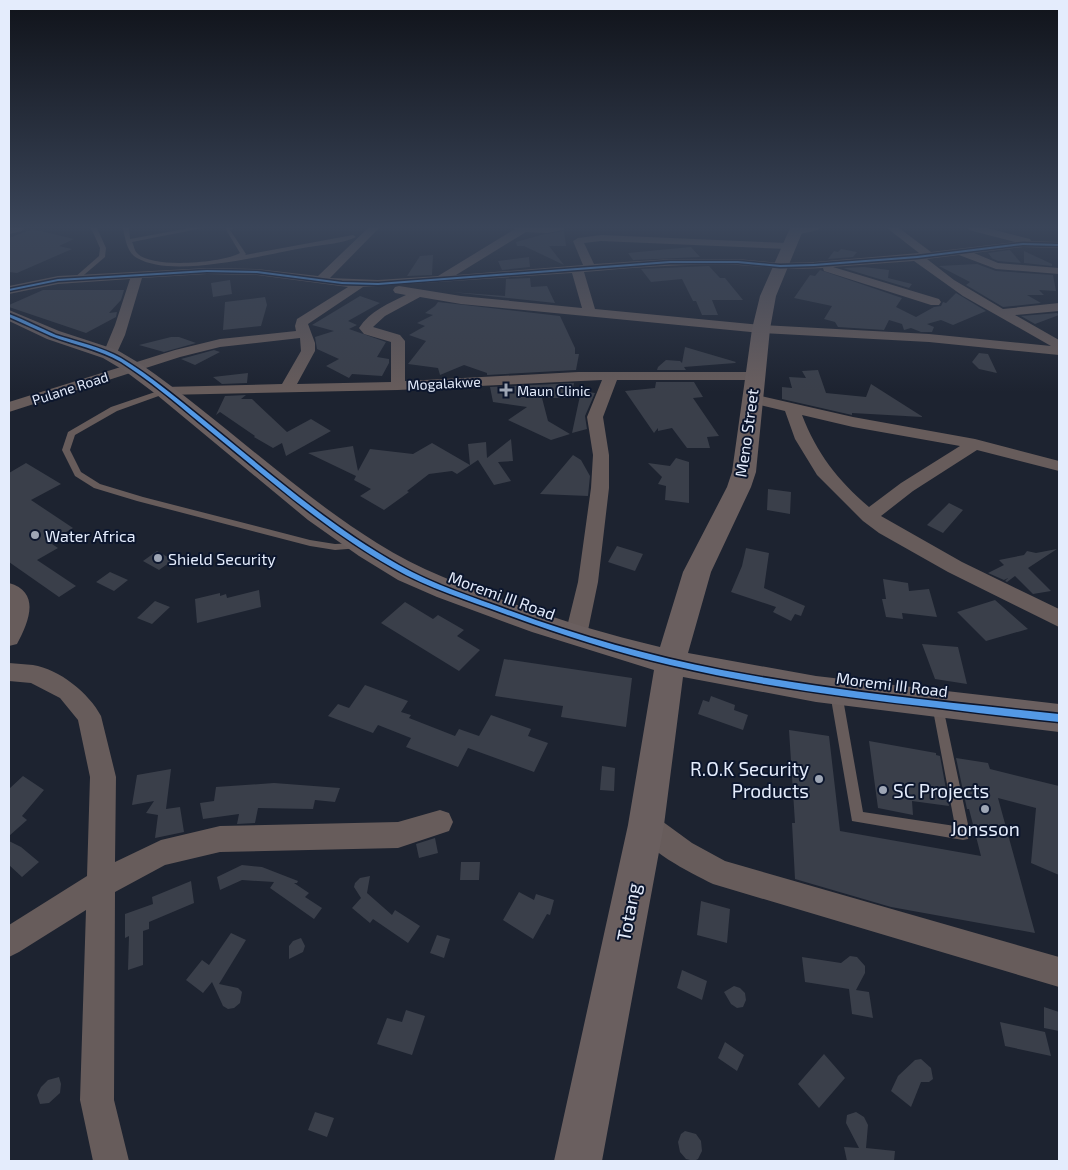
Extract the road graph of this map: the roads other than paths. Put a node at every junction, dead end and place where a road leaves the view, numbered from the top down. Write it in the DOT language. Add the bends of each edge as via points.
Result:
graph roads {
  1 [pos="54,283"];
  2 [pos="134,283"];
  3 [pos="346,283"];
  4 [pos="399,283"];
  5 [pos="581,283"];
  6 [pos="774,283"];
  7 [pos="874,283"];
  8 [pos="953,283"];
  9 [pos="360,284"];
  10 [pos="378,284"];
  11 [pos="9,290"];
  12 [pos="417,294"];
  13 [pos="936,302"];
  14 [pos="1059,307"];
  15 [pos="589,311"];
  16 [pos="1002,313"];
  17 [pos="9,315"];
  18 [pos="760,329"];
  19 [pos="304,334"];
  20 [pos="1059,345"];
  21 [pos="1059,351"];
  22 [pos="120,361"];
  23 [pos="611,376"];
  24 [pos="754,376"];
  25 [pos="398,386"];
  26 [pos="287,389"];
  27 [pos="164,391"];
  28 [pos="752,399"];
  29 [pos="9,407"];
  30 [pos="792,409"];
  31 [pos="975,444"];
  32 [pos="1059,466"];
  33 [pos="869,517"];
  34 [pos="364,546"];
  35 [pos="9,590"];
  36 [pos="1059,619"];
  37 [pos="576,635"];
  38 [pos="9,638"];
  39 [pos="670,662"];
  40 [pos="9,672"];
  41 [pos="836,691"];
  42 [pos="938,704"];
  43 [pos="1059,718"];
  44 [pos="440,822"];
  45 [pos="646,825"];
  46 [pos="101,884"];
  47 [pos="9,942"];
  48 [pos="1059,972"];
  49 [pos="111,1161"];
  50 [pos="578,1161"];
  1 -- 11 [label="street"];
  2 -- 22 [label="street" via="126,307"];
  3 -- 9 [label="street"];
  4 -- 10 [label="street"];
  5 -- 15 [label="street"];
  6 -- 18 [label="street, Meno Street"];
  7 -- 13 [label="street"];
  8 -- 16 [label="street"];
  9 -- 10 [label="street"];
  9 -- 19 [label="street" via="302,322"];
  10 -- 12 [label="street"];
  12 -- 15 [label="street"];
  12 -- 25 [label="street" via="385,311 366,328 369,332 398,341"];
  14 -- 16 [label="street"];
  15 -- 18 [label="street"];
  16 -- 20 [label="street"];
  17 -- 22 [label="street, Moremi III Road"];
  18 -- 21 [label="street" via="929,338"];
  18 -- 24 [label="street, Meno Street"];
  19 -- 22 [label="street, Pulane Road" via="220,343 176,354"];
  19 -- 26 [label="street" via="310,345"];
  22 -- 27 [label="street, Moremi III Road"];
  22 -- 29 [label="street, Pulane Road"];
  23 -- 24 [label="street, Mogalakwe"];
  23 -- 25 [label="street, Mogalakwe"];
  23 -- 37 [label="street" via="595,417 601,455 600,488 588,582"];
  24 -- 28 [label="street, Meno Street"];
  25 -- 26 [label="street, Mogalakwe"];
  26 -- 27 [label="street, Mogalakwe"];
  27 -- 34 [label="street, Moremi III Road" via="308,506"];
  27 -- 34 [label="lane" via="114,410 71,434 66,450 78,474 97,486 140,500 300,540 335,547"];
  28 -- 30 [label="street"];
  28 -- 39 [label="street, Meno Street" via="744,472 697,572"];
  30 -- 31 [label="street"];
  30 -- 33 [label="street" via="803,439 823,471"];
  31 -- 32 [label="street"];
  31 -- 33 [label="street" via="931,474 907,485"];
  33 -- 36 [label="street" via="886,529"];
  34 -- 37 [label="street, Moremi III Road" via="433,585"];
  35 -- 38 [label="street" via="19,597 17,624"];
  37 -- 39 [label="street, Moremi III Road"];
  39 -- 41 [label="street, Moremi III Road"];
  39 -- 45 [label="street, Totang"];
  40 -- 46 [label="street" via="34,674 68,691 89,716 103,777"];
  41 -- 42 [label="street, Moremi III Road"];
  41 -- 42 [label="lane" via="857,817 963,834"];
  42 -- 43 [label="street, Moremi III Road"];
  44 -- 46 [label="street" via="398,835 220,838 161,853"];
  45 -- 48 [label="street" via="676,850 723,874"];
  45 -- 50 [label="street, Totang"];
  46 -- 47 [label="street"];
  46 -- 49 [label="street" via="97,1100"];
}
